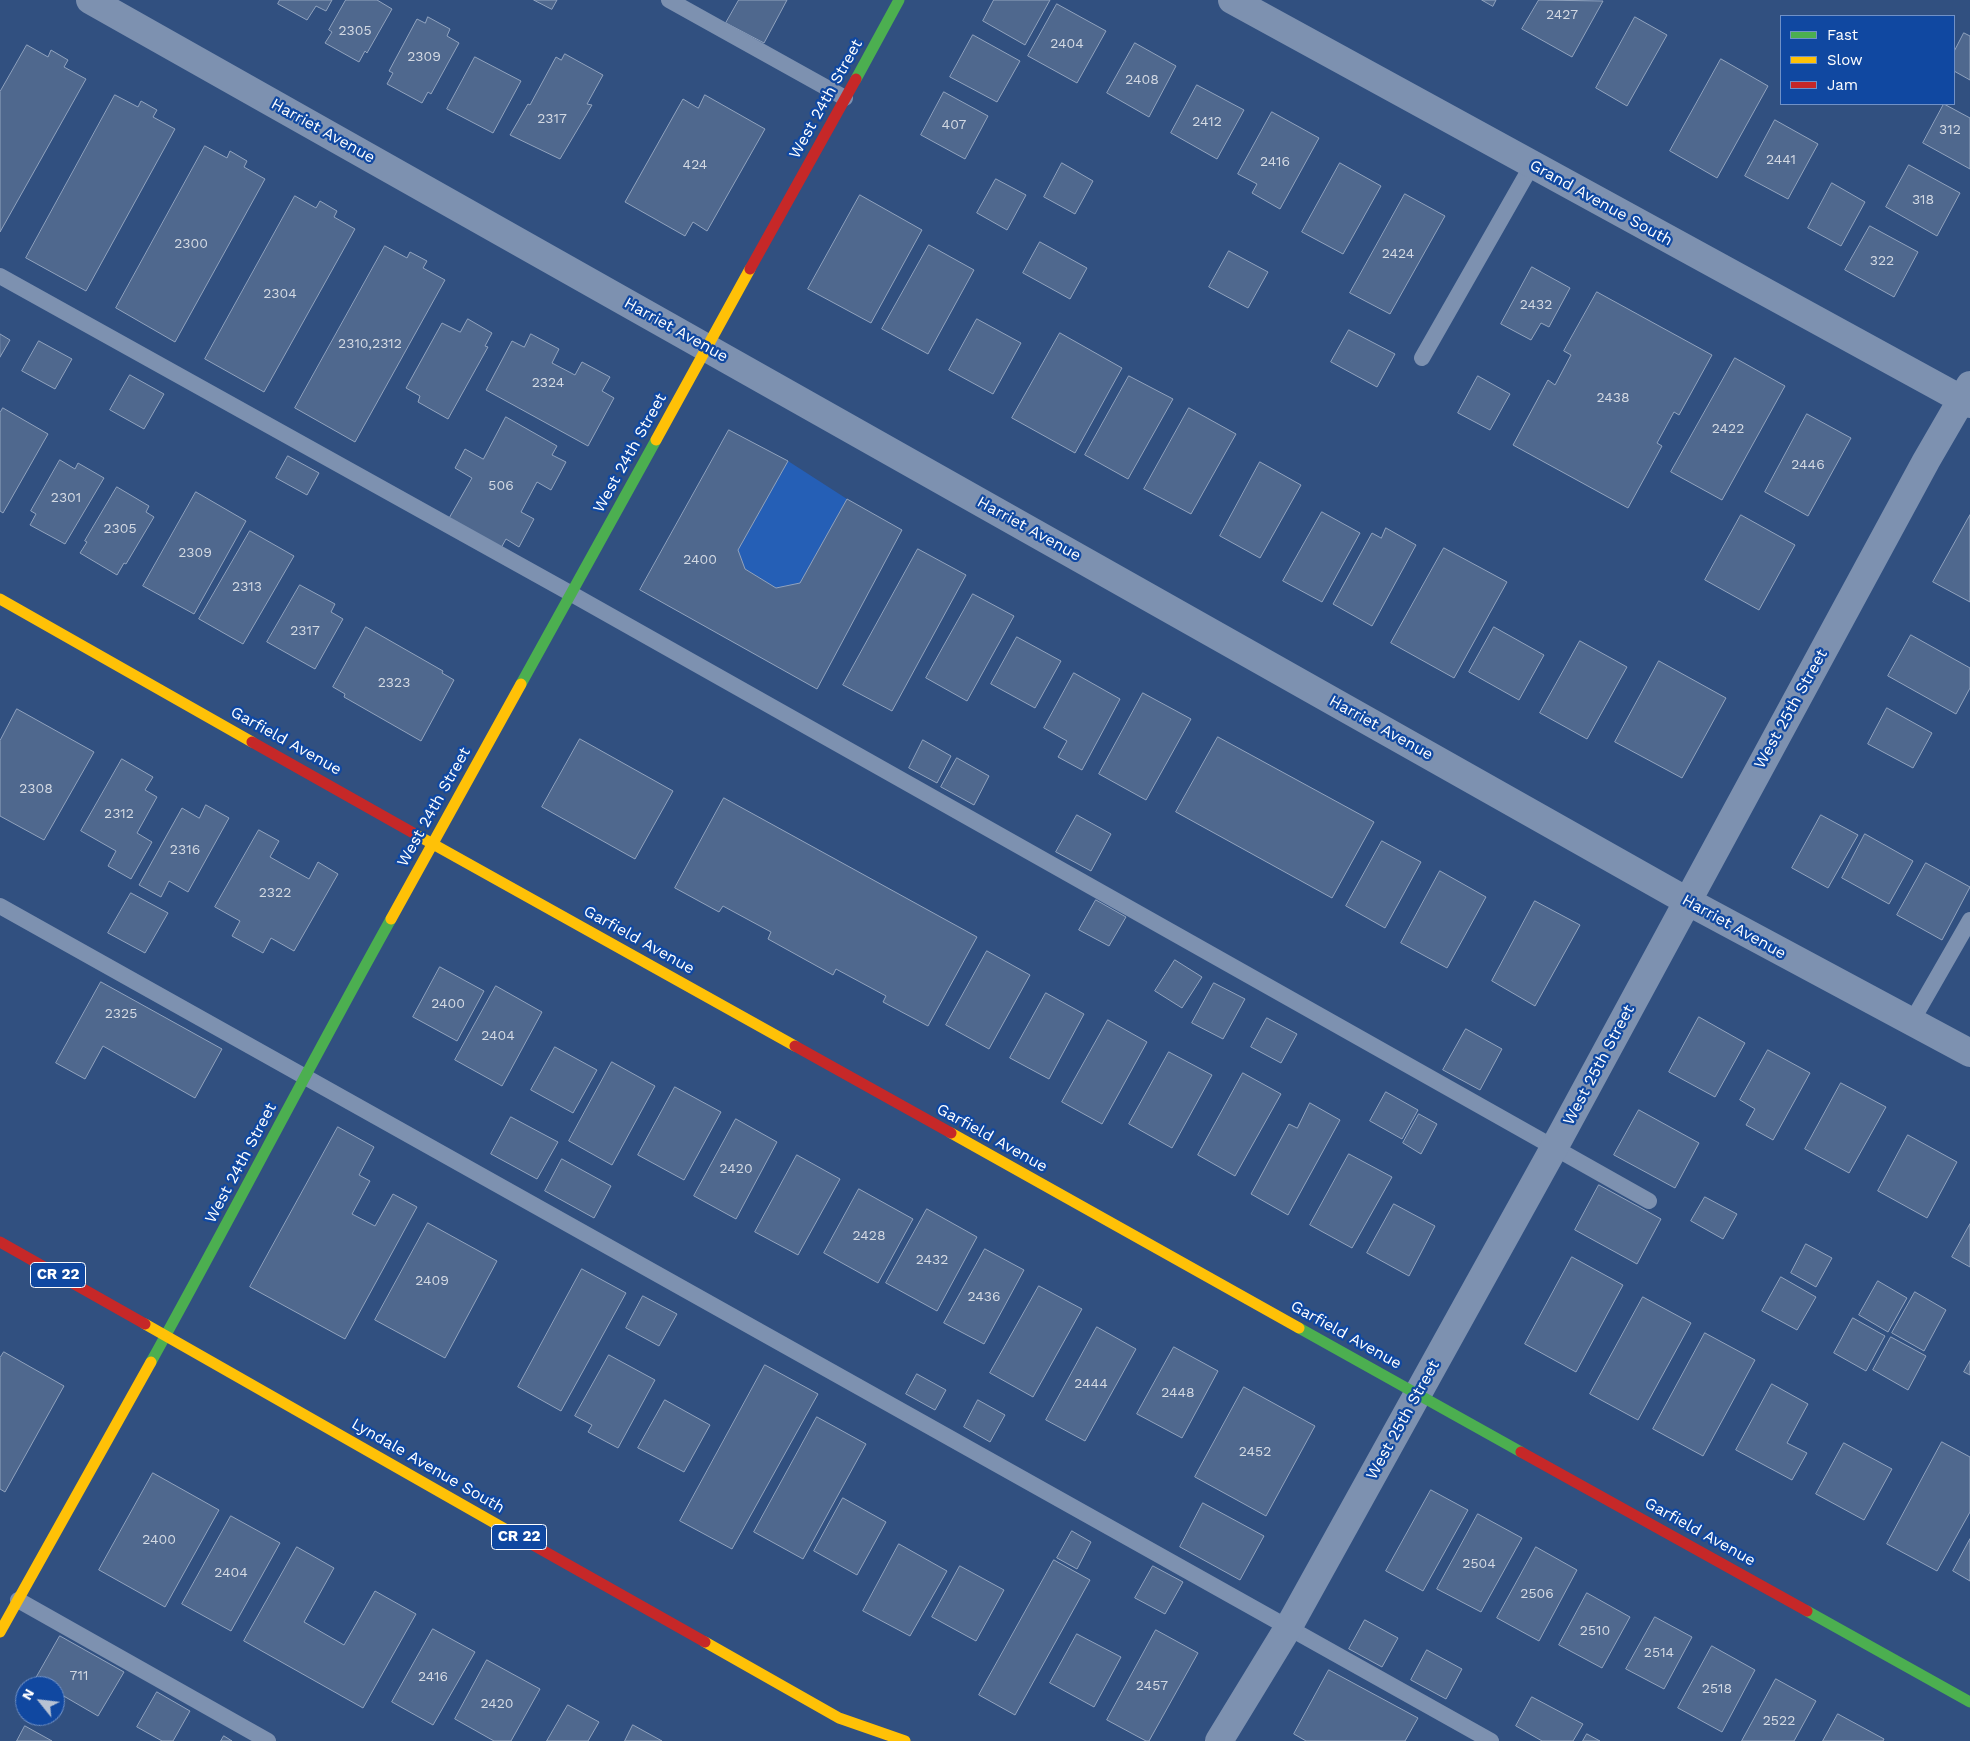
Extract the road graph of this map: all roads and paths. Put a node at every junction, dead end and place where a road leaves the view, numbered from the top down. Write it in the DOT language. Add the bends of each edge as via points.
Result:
graph roads {
  1 [pos="90,0"];
  2 [pos="669,0"];
  3 [pos="900,0"];
  4 [pos="1232,0"];
  5 [pos="846,98"];
  6 [pos="1532,165"];
  7 [pos="0,276"];
  8 [pos="708,347"];
  9 [pos="1422,358"];
  10 [pos="1967,396"];
  11 [pos="570,593"];
  12 [pos="0,599"];
  13 [pos="433,844"];
  14 [pos="1687,901"];
  15 [pos="0,906"];
  16 [pos="1970,920"];
  17 [pos="1912,1021"];
  18 [pos="1970,1053"];
  19 [pos="304,1076"];
  20 [pos="1554,1148"];
  21 [pos="1649,1201"];
  22 [pos="0,1242"];
  23 [pos="166,1336"];
  24 [pos="1418,1394"];
  25 [pos="18,1600"];
  26 [pos="1288,1628"];
  27 [pos="0,1632"];
  28 [pos="1970,1702"];
  29 [pos="839,1718"];
  30 [pos="857,1735"];
  31 [pos="268,1741"];
  32 [pos="905,1741"];
  33 [pos="1219,1741"];
  34 [pos="1491,1741"];
  1 -- 8 [label="street, Harriet Avenue"];
  2 -- 5 [label="lane"];
  3 -- 5 [label="street, West 24th Street"];
  4 -- 6 [label="street, Grand Avenue South"];
  5 -- 8 [label="street, West 24th Street"];
  6 -- 9 [label="lane"];
  6 -- 10 [label="street, Grand Avenue South"];
  7 -- 11 [label="lane"];
  8 -- 11 [label="street, West 24th Street"];
  8 -- 14 [label="street, Harriet Avenue"];
  10 -- 14 [label="street, West 25th Street"];
  11 -- 13 [label="street, West 24th Street"];
  11 -- 20 [label="lane"];
  12 -- 13 [label="street, Garfield Avenue"];
  13 -- 19 [label="street, West 24th Street"];
  13 -- 24 [label="street, Garfield Avenue"];
  14 -- 17 [label="street, Harriet Avenue"];
  14 -- 20 [label="street, West 25th Street"];
  15 -- 19 [label="lane"];
  16 -- 17 [label="lane"];
  17 -- 18 [label="street, Harriet Avenue"];
  19 -- 23 [label="street, West 24th Street" via="240,1202"];
  19 -- 26 [label="lane"];
  20 -- 21 [label="lane"];
  20 -- 24 [label="street, West 25th Street"];
  22 -- 23 [label="street, Lyndale Avenue South / CR 22"];
  23 -- 25 [label="street, West 24th Street"];
  23 -- 29 [label="street, Lyndale Avenue South / CR 22"];
  24 -- 26 [label="street, West 25th Street"];
  24 -- 28 [label="street, Garfield Avenue"];
  25 -- 27 [label="street, West 24th Street"];
  25 -- 31 [label="lane"];
  26 -- 33 [label="street, West 25th Street"];
  26 -- 34 [label="lane"];
  29 -- 30 [label="street, Lyndale Avenue South / CR 22"];
  29 -- 32 [label="street, Lyndale Avenue South / CR 22"];
}
